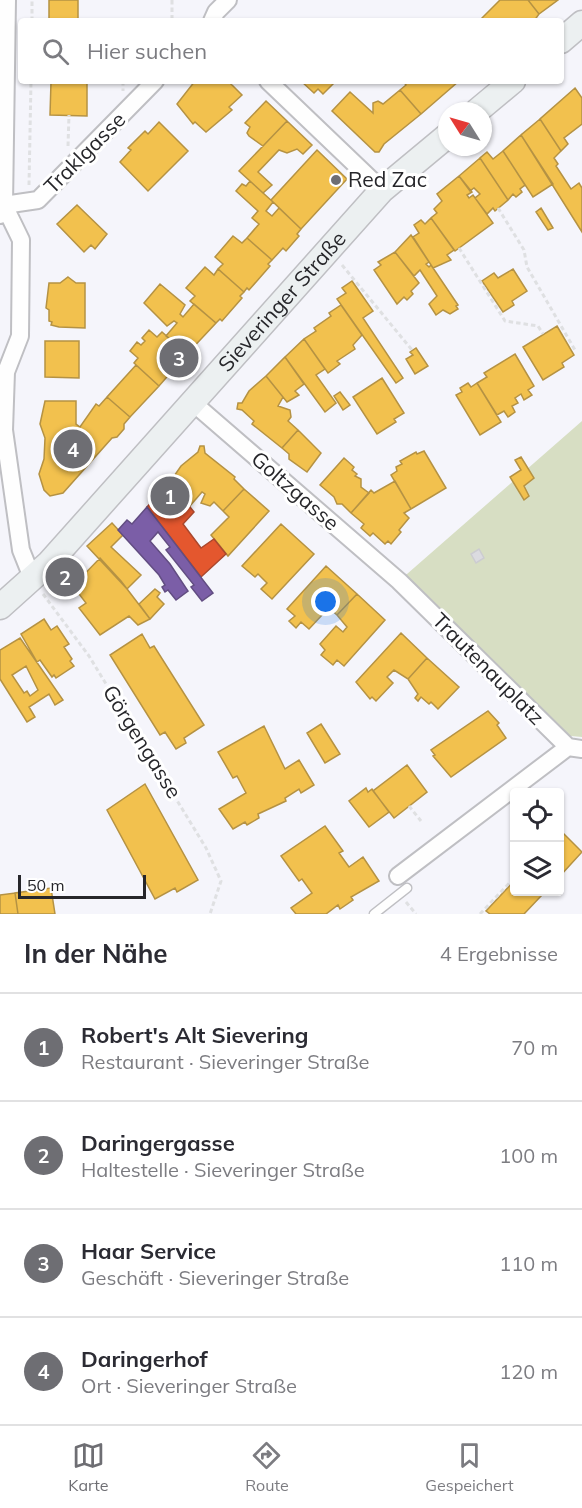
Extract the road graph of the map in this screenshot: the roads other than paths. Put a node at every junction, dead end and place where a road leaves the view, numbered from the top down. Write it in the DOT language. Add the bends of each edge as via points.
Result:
graph roads {
  1 [pos="7,0"];
  2 [pos="228,0"];
  3 [pos="214,18"];
  4 [pos="582,23"];
  5 [pos="564,38"];
  6 [pos="152,84"];
  7 [pos="271,84"];
  8 [pos="509,84"];
  9 [pos="488,102"];
  10 [pos="438,143"];
  11 [pos="382,190"];
  12 [pos="2,210"];
  13 [pos="2,366"];
  14 [pos="191,401"];
  15 [pos="2,434"];
  16 [pos="33,580"];
  17 [pos="399,580"];
  18 [pos="0,607"];
  19 [pos="575,748"];
  20 [pos="402,882"];
  21 [pos="374,914"];
  1 -- 12 [label="street"];
  2 -- 3 [label="street"];
  4 -- 5 [label="main road"];
  6 -- 12 [label="street, Traklgasse" via="38,200"];
  7 -- 11 [label="street"];
  8 -- 9 [label="main road"];
  10 -- 11 [label="main road, Sieveringer Straße"];
  11 -- 14 [label="main road, Sieveringer Straße"];
  12 -- 13 [label="street" via="21,240 20,336"];
  13 -- 15 [label="street"];
  14 -- 16 [label="main road, Sieveringer Straße"];
  14 -- 17 [label="street, Goltzgasse"];
  15 -- 16 [label="street" via="21,550"];
  16 -- 18 [label="main road, Sieveringer Straße"];
  17 -- 19 [label="street, Trautenauplatz"];
  19 -- 20 [label="street"];
  20 -- 21 [label="lane"];
}
